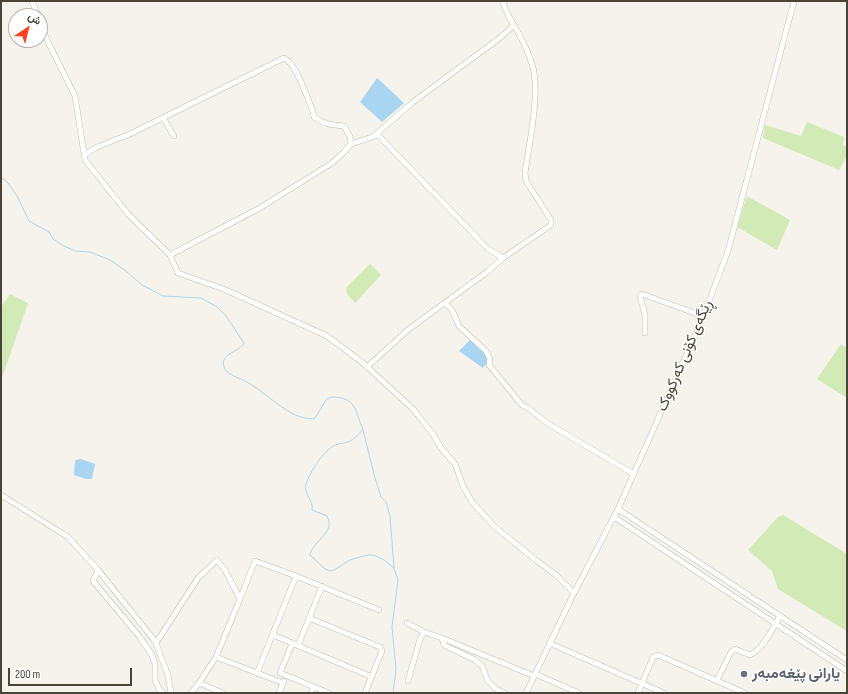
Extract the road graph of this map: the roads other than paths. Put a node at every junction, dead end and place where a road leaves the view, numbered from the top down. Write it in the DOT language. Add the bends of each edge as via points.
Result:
graph roads {
  1 [pos="503,1"];
  2 [pos="794,1"];
  3 [pos="514,25"];
  4 [pos="48,42"];
  5 [pos="163,118"];
  6 [pos="174,136"];
  7 [pos="374,136"];
  8 [pos="351,144"];
  9 [pos="84,155"];
  10 [pos="170,255"];
  11 [pos="503,258"];
  12 [pos="445,302"];
  13 [pos="703,316"];
  14 [pos="645,334"];
  15 [pos="367,367"];
  16 [pos="634,474"];
  17 [pos="1,495"];
  18 [pos="618,509"];
  19 [pos="614,517"];
  20 [pos="98,570"];
  21 [pos="296,576"];
  22 [pos="322,586"];
  23 [pos="574,593"];
  24 [pos="240,598"];
  25 [pos="379,610"];
  26 [pos="780,616"];
  27 [pos="309,618"];
  28 [pos="407,623"];
  29 [pos="776,624"];
  30 [pos="424,632"];
  31 [pos="272,635"];
  32 [pos="442,638"];
  33 [pos="156,643"];
  34 [pos="549,644"];
  35 [pos="295,645"];
  36 [pos="216,657"];
  37 [pos="847,660"];
  38 [pos="847,671"];
  39 [pos="256,673"];
  40 [pos="286,675"];
  41 [pos="534,675"];
  42 [pos="372,677"];
  43 [pos="717,680"];
  44 [pos="408,681"];
  45 [pos="283,683"];
  46 [pos="200,684"];
  47 [pos="642,684"];
  48 [pos="314,686"];
  49 [pos="567,691"];
  50 [pos="163,693"];
  51 [pos="171,693"];
  52 [pos="191,693"];
  53 [pos="197,693"];
  54 [pos="223,693"];
  55 [pos="279,693"];
  56 [pos="311,693"];
  57 [pos="329,693"];
  58 [pos="365,693"];
  59 [pos="505,693"];
  60 [pos="526,693"];
  61 [pos="579,693"];
  62 [pos="638,693"];
  63 [pos="664,693"];
  64 [pos="746,693"];
  1 -- 3 [label="street" via="504,9"];
  2 -- 13 [label="street, ڕێگەی کۆنی کەرکووک" via="728,251"];
  3 -- 7 [label="street" via="413,102"];
  3 -- 11 [label="street" via="533,65 536,82 526,181 551,220 551,225"];
  4 -- 9 [label="street" via="75,96"];
  5 -- 6 [label="street"];
  5 -- 8 [label="street" via="284,58 293,66 314,117 320,122 344,126"];
  5 -- 9 [label="street"];
  7 -- 8 [label="street"];
  7 -- 11 [label="street" via="378,135 488,249"];
  8 -- 10 [label="street" via="332,163 258,209"];
  9 -- 10 [label="street" via="85,160 128,214"];
  10 -- 15 [label="street" via="178,273 226,290 327,336"];
  11 -- 12 [label="street"];
  12 -- 15 [label="street" via="409,329"];
  12 -- 16 [label="street" via="452,310 459,326 486,351 490,359 489,365 522,405 547,423"];
  13 -- 14 [label="street" via="642,294 640,296 645,315"];
  13 -- 16 [label="street, ڕێگەی کۆنی کەرکووک"];
  15 -- 23 [label="street" via="413,409 434,434 441,448 455,464 472,502 495,527 556,575"];
  16 -- 18 [label="street, ڕێگەی کۆنی کەرکووک"];
  17 -- 20 [label="street" via="68,537"];
  18 -- 19 [label="street, ڕێگەی کۆنی کەرکووک"];
  18 -- 26 [label="street"];
  19 -- 23 [label="street, ڕێگەی کۆنی کەرکووک"];
  19 -- 29 [label="street"];
  20 -- 33 [label="street"];
  20 -- 50 [label="street" via="93,581 139,636 152,656 155,680"];
  21 -- 22 [label="street"];
  21 -- 24 [label="street" via="255,561"];
  21 -- 31 [label="street"];
  22 -- 25 [label="street"];
  22 -- 27 [label="street"];
  23 -- 34 [label="street, ڕێگەی کۆنی کەرکووک"];
  24 -- 33 [label="street" via="225,570 216,560 198,578"];
  24 -- 36 [label="street"];
  26 -- 29 [label="street"];
  26 -- 37 [label="street"];
  27 -- 35 [label="street"];
  27 -- 42 [label="street" via="380,647 382,651"];
  28 -- 30 [label="street"];
  29 -- 38 [label="street"];
  29 -- 43 [label="street" via="755,653 750,655 734,649"];
  30 -- 32 [label="street"];
  30 -- 44 [label="street"];
  31 -- 35 [label="street"];
  31 -- 39 [label="street"];
  32 -- 41 [label="street"];
  32 -- 59 [label="street" via="444,645 482,666 488,681"];
  33 -- 51 [label="street" via="168,675"];
  34 -- 41 [label="street, ڕێگەی کۆنی کەرکووک"];
  34 -- 47 [label="street"];
  35 -- 40 [label="street" via="280,673"];
  35 -- 42 [label="street"];
  36 -- 39 [label="street"];
  36 -- 46 [label="street"];
  39 -- 45 [label="street"];
  40 -- 45 [label="street"];
  40 -- 48 [label="street"];
  41 -- 49 [label="street"];
  41 -- 60 [label="street, ڕێگەی کۆنی کەرکووک"];
  42 -- 58 [label="street"];
  43 -- 47 [label="street" via="658,655 653,656"];
  43 -- 64 [label="street"];
  45 -- 55 [label="street"];
  46 -- 52 [label="street"];
  46 -- 53 [label="street"];
  46 -- 54 [label="street"];
  47 -- 62 [label="street"];
  47 -- 63 [label="street"];
  48 -- 56 [label="street"];
  48 -- 57 [label="street"];
  49 -- 61 [label="street"];
}
